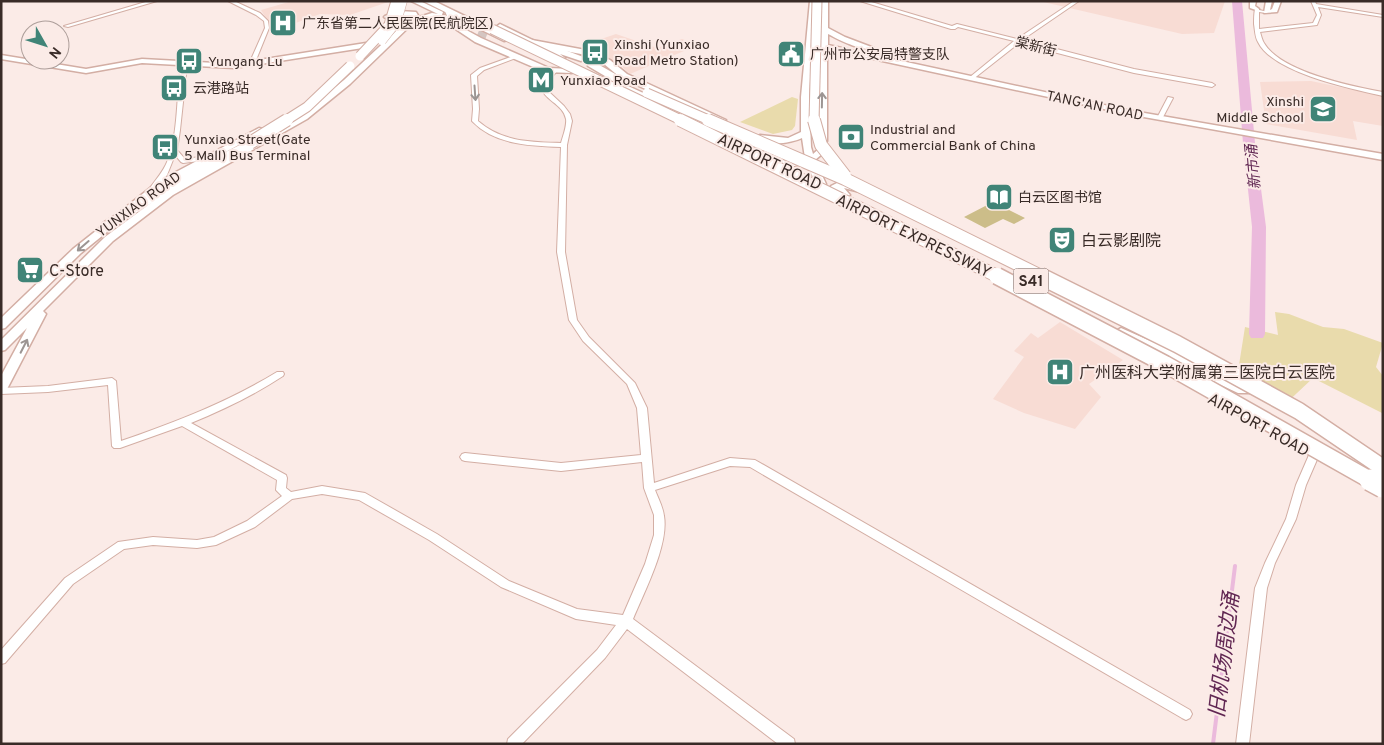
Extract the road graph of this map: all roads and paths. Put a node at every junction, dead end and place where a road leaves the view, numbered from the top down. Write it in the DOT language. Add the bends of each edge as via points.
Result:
graph roads {
  1 [pos="155,1"];
  2 [pos="230,1"];
  3 [pos="392,1"];
  4 [pos="396,1"];
  5 [pos="403,1"];
  6 [pos="414,1"];
  7 [pos="428,1"];
  8 [pos="435,1"];
  9 [pos="813,1"];
  10 [pos="817,1"];
  11 [pos="825,1"];
  12 [pos="862,1"];
  13 [pos="1076,1"];
  14 [pos="1087,1"];
  15 [pos="1096,1"];
  16 [pos="1278,1"];
  17 [pos="1324,1"];
  18 [pos="1315,3"];
  19 [pos="1257,4"];
  20 [pos="1268,6"];
  21 [pos="1326,7"];
  22 [pos="449,10"];
  23 [pos="1383,16"];
  24 [pos="387,18"];
  25 [pos="411,20"];
  26 [pos="70,25"];
  27 [pos="824,29"];
  28 [pos="1257,31"];
  29 [pos="478,33"];
  30 [pos="488,37"];
  31 [pos="1016,41"];
  32 [pos="532,42"];
  33 [pos="810,43"];
  34 [pos="823,46"];
  35 [pos="363,50"];
  36 [pos="518,56"];
  37 [pos="1,57"];
  38 [pos="581,58"];
  39 [pos="252,64"];
  40 [pos="591,64"];
  41 [pos="184,65"];
  42 [pos="350,66"];
  43 [pos="554,71"];
  44 [pos="572,71"];
  45 [pos="975,76"];
  46 [pos="1212,86"];
  47 [pos="1383,94"];
  48 [pos="1170,98"];
  49 [pos="324,101"];
  50 [pos="300,107"];
  51 [pos="316,108"];
  52 [pos="1161,115"];
  53 [pos="728,122"];
  54 [pos="707,131"];
  55 [pos="805,133"];
  56 [pos="1264,133"];
  57 [pos="760,138"];
  58 [pos="772,143"];
  59 [pos="564,145"];
  60 [pos="824,149"];
  61 [pos="1383,150"];
  62 [pos="175,151"];
  63 [pos="752,152"];
  64 [pos="1383,156"];
  65 [pos="207,158"];
  66 [pos="774,161"];
  67 [pos="809,162"];
  68 [pos="793,176"];
  69 [pos="821,184"];
  70 [pos="860,188"];
  71 [pos="844,195"];
  72 [pos="134,204"];
  73 [pos="110,223"];
  74 [pos="46,302"];
  75 [pos="1,325"];
  76 [pos="1,347"];
  77 [pos="280,374"];
  78 [pos="1231,382"];
  79 [pos="2,389"];
  80 [pos="184,423"];
  81 [pos="1314,455"];
  82 [pos="465,457"];
  83 [pos="645,458"];
  84 [pos="1383,468"];
  85 [pos="1383,487"];
  86 [pos="649,488"];
  87 [pos="1383,495"];
  88 [pos="289,496"];
  89 [pos="626,621"];
  90 [pos="1,660"];
  91 [pos="1186,714"];
  92 [pos="513,744"];
  93 [pos="789,744"];
  94 [pos="1242,744"];
  1 -- 26 [label="street"];
  2 -- 39 [label="street" via="266,21 267,28"];
  3 -- 24 [label="main road, YUNXIAO ROAD"];
  4 -- 35 [label="highway, bridge" via="389,25"];
  5 -- 49 [label="main road, bridge" via="397,22 382,41"];
  6 -- 22 [label="main road"];
  7 -- 22 [label="highway"];
  8 -- 68 [label="highway, AIRPORT EXPRESSWAY / S41, bridge"];
  9 -- 33 [label="main road"];
  10 -- 84 [label="highway, AIRPORT EXPRESSWAY / S41, bridge" via="813,104 816,130 821,145 835,166 865,194 928,231 1187,360"];
  11 -- 27 [label="main road"];
  12 -- 31 [label="street, 棠新街" via="953,28 957,25"];
  13 -- 31 [label="street"];
  14 -- 15 [label="street"];
  16 -- 20 [label="main road" via="1275,11"];
  17 -- 21 [label="street"];
  18 -- 21 [label="street"];
  18 -- 28 [label="street" via="1319,18 1312,25"];
  19 -- 20 [label="street"];
  19 -- 28 [label="street"];
  21 -- 23 [label="street"];
  22 -- 25 [label="main road"];
  22 -- 29 [label="highway"];
  22 -- 32 [label="highway"];
  22 -- 36 [label="main road" via="454,25 465,34"];
  22 -- 44 [label="highway"];
  24 -- 25 [label="main road" via="399,13 414,13 416,16"];
  24 -- 35 [label="main road, YUNXIAO ROAD"];
  25 -- 49 [label="main road"];
  27 -- 34 [label="main road"];
  27 -- 45 [label="main road, TANG'AN ROAD" via="868,48"];
  28 -- 47 [label="street" via="1257,36 1268,50 1301,71 1330,82"];
  30 -- 68 [label="highway, bridge" via="608,96"];
  31 -- 45 [label="street"];
  31 -- 46 [label="street, 棠新街" via="1134,71"];
  32 -- 38 [label="highway"];
  32 -- 53 [label="main road" via="588,53 607,62 624,76"];
  32 -- 78 [label="highway" via="660,104 822,174 1125,335"];
  33 -- 34 [label="main road, TANG'AN ROAD"];
  33 -- 55 [label="main road"];
  34 -- 45 [label="main road, TANG'AN ROAD"];
  60 -- 34 [label="main road, one-way"];
  35 -- 39 [label="main road"];
  35 -- 50 [label="main road, YUNXIAO ROAD"];
  36 -- 43 [label="main road"];
  36 -- 59 [label="street, one-way" via="490,65 474,75 475,121 482,129 500,138"];
  37 -- 41 [label="main road" via="83,71 120,64"];
  39 -- 41 [label="main road"];
  40 -- 84 [label="highway, bridge" via="613,77 839,176 1082,296 1263,390"];
  41 -- 62 [label="street"];
  42 -- 73 [label="highway, bridge" via="307,107"];
  43 -- 44 [label="main road"];
  43 -- 59 [label="street" via="543,84 544,91 567,114 569,121"];
  44 -- 54 [label="highway, AIRPORT ROAD"];
  45 -- 52 [label="main road, TANG'AN ROAD"];
  48 -- 52 [label="street"];
  49 -- 51 [label="main road, YUNXIAO ROAD"];
  50 -- 51 [label="main road"];
  50 -- 65 [label="main road, YUNXIAO ROAD"];
  51 -- 74 [label="main road, YUNXIAO ROAD" via="276,135 205,172 154,204 97,249"];
  52 -- 56 [label="main road, TANG'AN ROAD"];
  53 -- 54 [label="highway" via="725,129"];
  53 -- 57 [label="main road"];
  54 -- 63 [label="highway, AIRPORT ROAD"];
  55 -- 57 [label="main road" via="788,141"];
  55 -- 67 [label="main road"];
  56 -- 61 [label="main road, TANG'AN ROAD"];
  56 -- 64 [label="main road, TANG'AN ROAD"];
  57 -- 58 [label="main road"];
  58 -- 63 [label="highway" via="769,150"];
  58 -- 67 [label="main road"];
  59 -- 83 [label="street" via="561,252 573,320 586,339 632,383 642,408"];
  60 -- 67 [label="main road"];
  60 -- 70 [label="main road" via="831,164"];
  62 -- 65 [label="street" via="183,161"];
  62 -- 72 [label="street" via="165,175"];
  63 -- 66 [label="highway, AIRPORT ROAD"];
  65 -- 72 [label="main road, YUNXIAO ROAD" via="162,183"];
  66 -- 67 [label="main road" via="789,165"];
  66 -- 69 [label="highway, AIRPORT ROAD"];
  67 -- 69 [label="main road"];
  67 -- 70 [label="main road"];
  68 -- 85 [label="highway, AIRPORT EXPRESSWAY / S41, bridge" via="1114,335"];
  69 -- 71 [label="highway, AIRPORT ROAD"];
  70 -- 71 [label="highway" via="844,184 837,186"];
  70 -- 78 [label="main road, AIRPORT ROAD" via="1115,317"];
  71 -- 81 [label="highway, AIRPORT ROAD"];
  72 -- 73 [label="main road, YUNXIAO ROAD"];
  73 -- 75 [label="main road, YUNXIAO ROAD, one-way" via="61,264"];
  74 -- 76 [label="main road, YUNXIAO ROAD"];
  79 -- 74 [label="main road, one-way"];
  77 -- 80 [label="street" via="256,390"];
  78 -- 84 [label="highway, AIRPORT ROAD"];
  79 -- 80 [label="street" via="48,389 112,381 117,446"];
  80 -- 88 [label="street" via="282,478 281,490"];
  81 -- 87 [label="highway, AIRPORT ROAD"];
  81 -- 94 [label="street" via="1261,588"];
  82 -- 83 [label="street" via="561,466"];
  83 -- 86 [label="street"];
  86 -- 89 [label="street" via="659,515 659,534"];
  86 -- 91 [label="street" via="730,462 752,462"];
  88 -- 89 [label="street" via="322,490 361,496 433,537 505,584 576,614"];
  88 -- 90 [label="street" via="252,524 216,541 197,544 153,541 122,545 105,554 69,580"];
  89 -- 92 [label="street" via="601,654"];
  89 -- 93 [label="street"];
}
